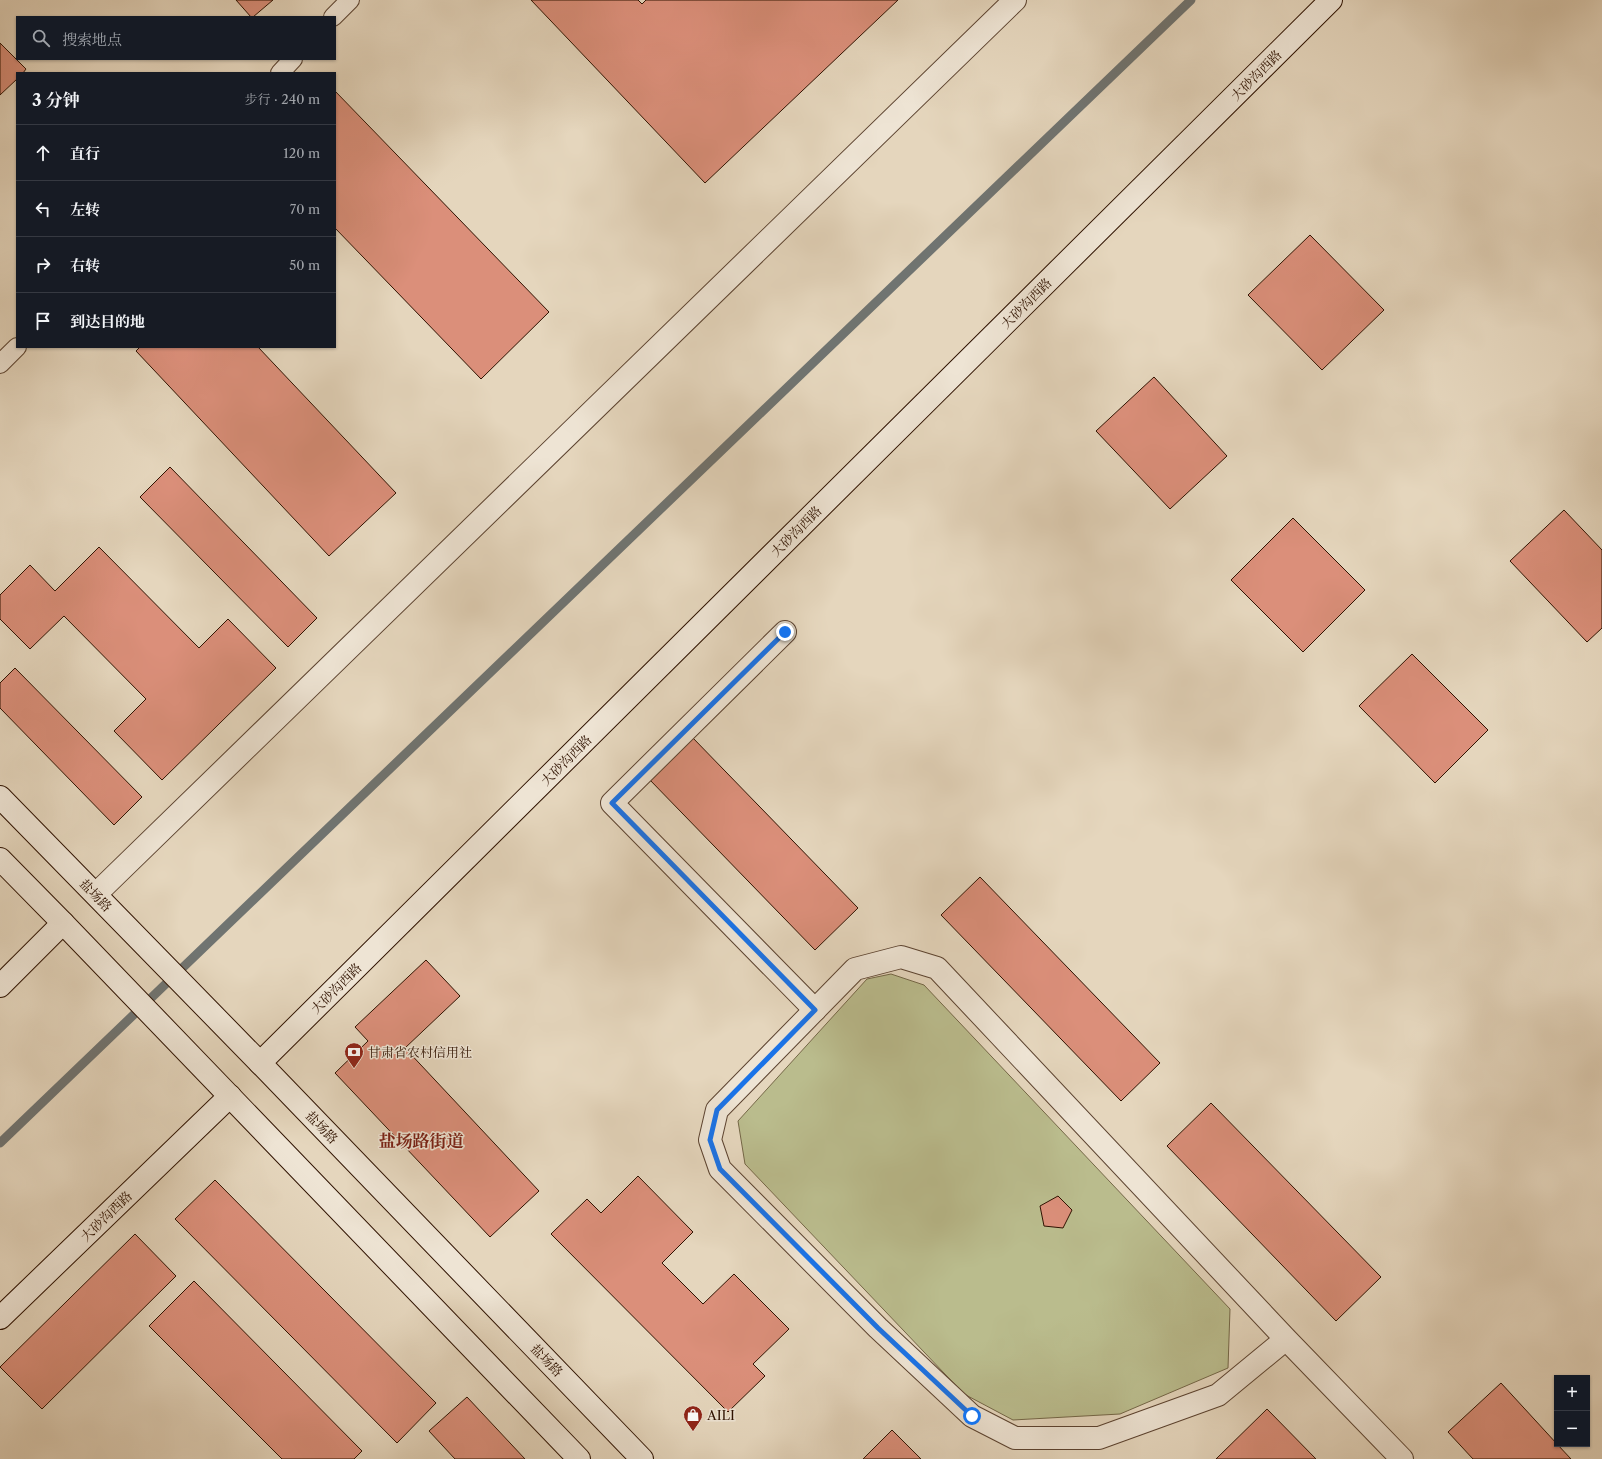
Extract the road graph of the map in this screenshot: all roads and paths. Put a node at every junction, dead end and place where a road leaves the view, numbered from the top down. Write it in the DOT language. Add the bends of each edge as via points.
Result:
graph roads {
  1 [pos="350,0"];
  2 [pos="1015,0"];
  3 [pos="1331,0"];
  4 [pos="334,16"];
  5 [pos="292,60"];
  6 [pos="281,72"];
  7 [pos="16,348"];
  8 [pos="0,364"];
  9 [pos="785,632"];
  10 [pos="0,797"];
  11 [pos="0,859"];
  12 [pos="96,894"];
  13 [pos="63,923"];
  14 [pos="0,986"];
  15 [pos="815,1010"];
  16 [pos="260,1063"];
  17 [pos="230,1096"];
  18 [pos="0,1318"];
  19 [pos="1286,1339"];
  20 [pos="579,1459"];
  21 [pos="642,1459"];
  22 [pos="1402,1459"];
  1 -- 4 [label="lane"];
  2 -- 12 [label="street"];
  3 -- 16 [label="street, 大砂沟西路"];
  5 -- 6 [label="lane"];
  7 -- 8 [label="lane"];
  9 -- 15 [label="street" via="612,803"];
  10 -- 12 [label="street, 盐场路"];
  11 -- 13 [label="street"];
  12 -- 16 [label="street, 盐场路"];
  13 -- 14 [label="street"];
  13 -- 17 [label="street"];
  15 -- 19 [label="street" via="855,969 901,957 937,968"];
  15 -- 19 [label="street" via="717,1110 710,1140 720,1169 873,1322 972,1416 1015,1438 1099,1438 1218,1395"];
  16 -- 21 [label="street, 盐场路"];
  17 -- 18 [label="street, 大砂沟西路"];
  17 -- 20 [label="street"];
  19 -- 22 [label="street"];
}
